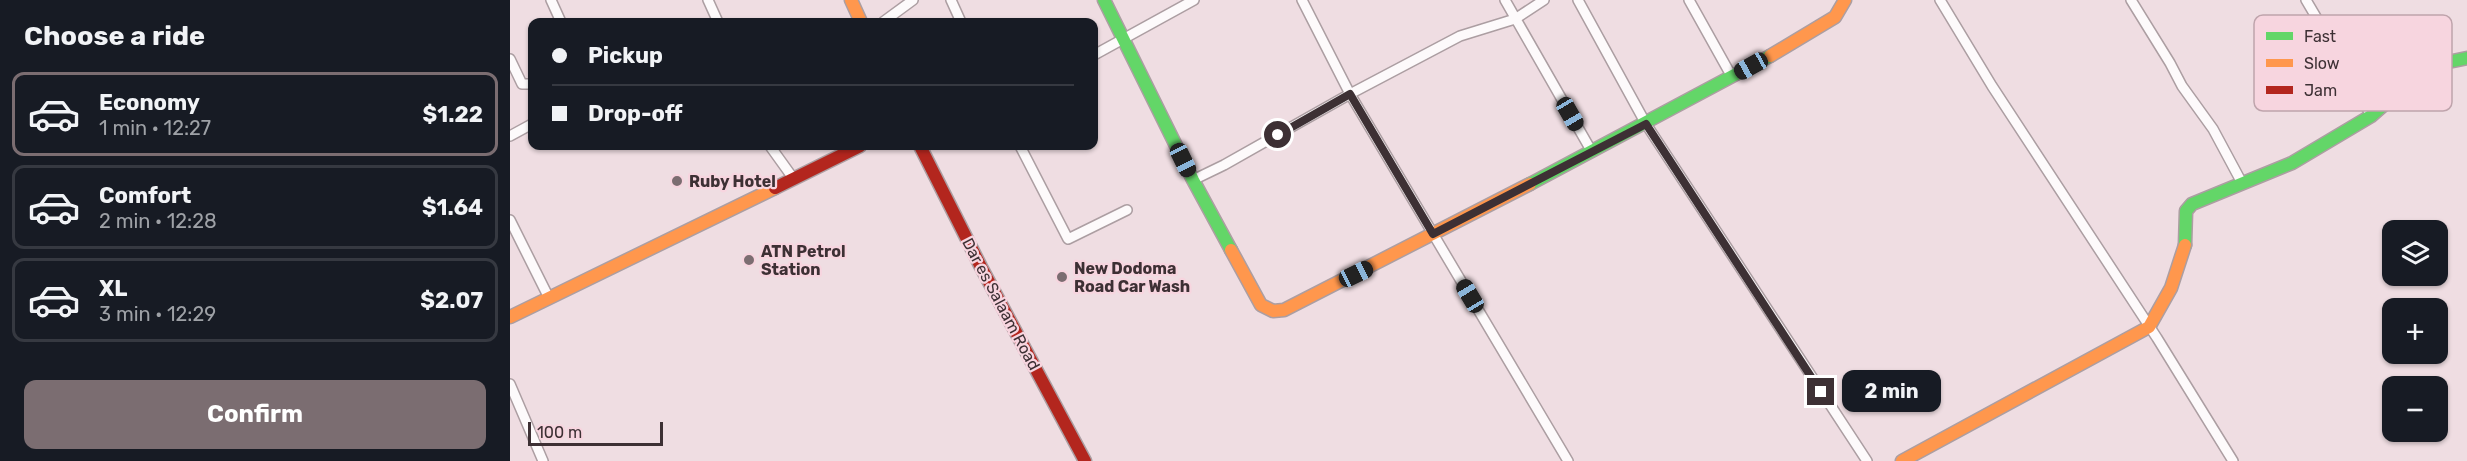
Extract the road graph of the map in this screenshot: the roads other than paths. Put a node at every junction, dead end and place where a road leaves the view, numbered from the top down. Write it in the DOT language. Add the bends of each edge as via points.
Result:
graph roads {
  1 [pos="551,0"];
  2 [pos="708,0"];
  3 [pos="851,0"];
  4 [pos="951,0"];
  5 [pos="1104,0"];
  6 [pos="1194,0"];
  7 [pos="1302,0"];
  8 [pos="1505,0"];
  9 [pos="1544,0"];
  10 [pos="1578,0"];
  11 [pos="1689,0"];
  12 [pos="1845,0"];
  13 [pos="1940,0"];
  14 [pos="2131,0"];
  15 [pos="2306,0"];
  16 [pos="908,1"];
  17 [pos="2315,15"];
  18 [pos="559,18"];
  19 [pos="716,18"];
  20 [pos="859,18"];
  21 [pos="888,18"];
  22 [pos="958,18"];
  23 [pos="1515,19"];
  24 [pos="1123,40"];
  25 [pos="1098,54"];
  26 [pos="2467,58"];
  27 [pos="510,59"];
  28 [pos="2452,61"];
  29 [pos="1732,77"];
  30 [pos="528,84"];
  31 [pos="1350,94"];
  32 [pos="2368,111"];
  33 [pos="2377,111"];
  34 [pos="2371,116"];
  35 [pos="1646,124"];
  36 [pos="528,126"];
  37 [pos="510,136"];
  38 [pos="773,150"];
  39 [pos="852,150"];
  40 [pos="922,150"];
  41 [pos="1022,150"];
  42 [pos="1593,152"];
  43 [pos="793,178"];
  44 [pos="1193,180"];
  45 [pos="2242,183"];
  46 [pos="1126,210"];
  47 [pos="510,220"];
  48 [pos="1433,234"];
  49 [pos="549,298"];
  50 [pos="510,317"];
  51 [pos="2148,327"];
  52 [pos="510,384"];
  53 [pos="543,461"];
  54 [pos="1085,461"];
  55 [pos="1568,461"];
  56 [pos="1867,461"];
  57 [pos="1902,461"];
  58 [pos="2233,461"];
  1 -- 18 [label="street"];
  2 -- 19 [label="street"];
  3 -- 20 [label="main road"];
  4 -- 22 [label="street"];
  5 -- 24 [label="main road"];
  6 -- 24 [label="street"];
  7 -- 31 [label="street"];
  8 -- 23 [label="street"];
  9 -- 23 [label="street"];
  10 -- 35 [label="street"];
  11 -- 29 [label="street"];
  12 -- 29 [label="main road" via="1835,18"];
  13 -- 51 [label="street"];
  14 -- 45 [label="street" via="2182,86 2213,129"];
  15 -- 17 [label="street"];
  16 -- 21 [label="street"];
  23 -- 31 [label="street" via="1460,36"];
  23 -- 42 [label="street"];
  24 -- 25 [label="street"];
  24 -- 44 [label="main road"];
  26 -- 28 [label="main road"];
  27 -- 30 [label="street" via="522,84"];
  29 -- 35 [label="main road"];
  31 -- 44 [label="street"];
  31 -- 48 [label="street"];
  32 -- 34 [label="street"];
  33 -- 34 [label="main road"];
  34 -- 45 [label="main road" via="2292,163"];
  35 -- 42 [label="main road"];
  35 -- 56 [label="street"];
  36 -- 37 [label="street"];
  38 -- 43 [label="street"];
  39 -- 43 [label="main road"];
  40 -- 54 [label="main road, Dar es Salaam Road"];
  41 -- 46 [label="street" via="1068,239"];
  42 -- 48 [label="main road"];
  43 -- 49 [label="main road"];
  44 -- 48 [label="main road" via="1261,305 1269,311 1293,307"];
  45 -- 51 [label="main road" via="2187,208 2184,249 2161,311"];
  47 -- 49 [label="street"];
  48 -- 55 [label="street"];
  49 -- 50 [label="main road"];
  51 -- 57 [label="main road"];
  51 -- 58 [label="street"];
  52 -- 53 [label="street"];
}
